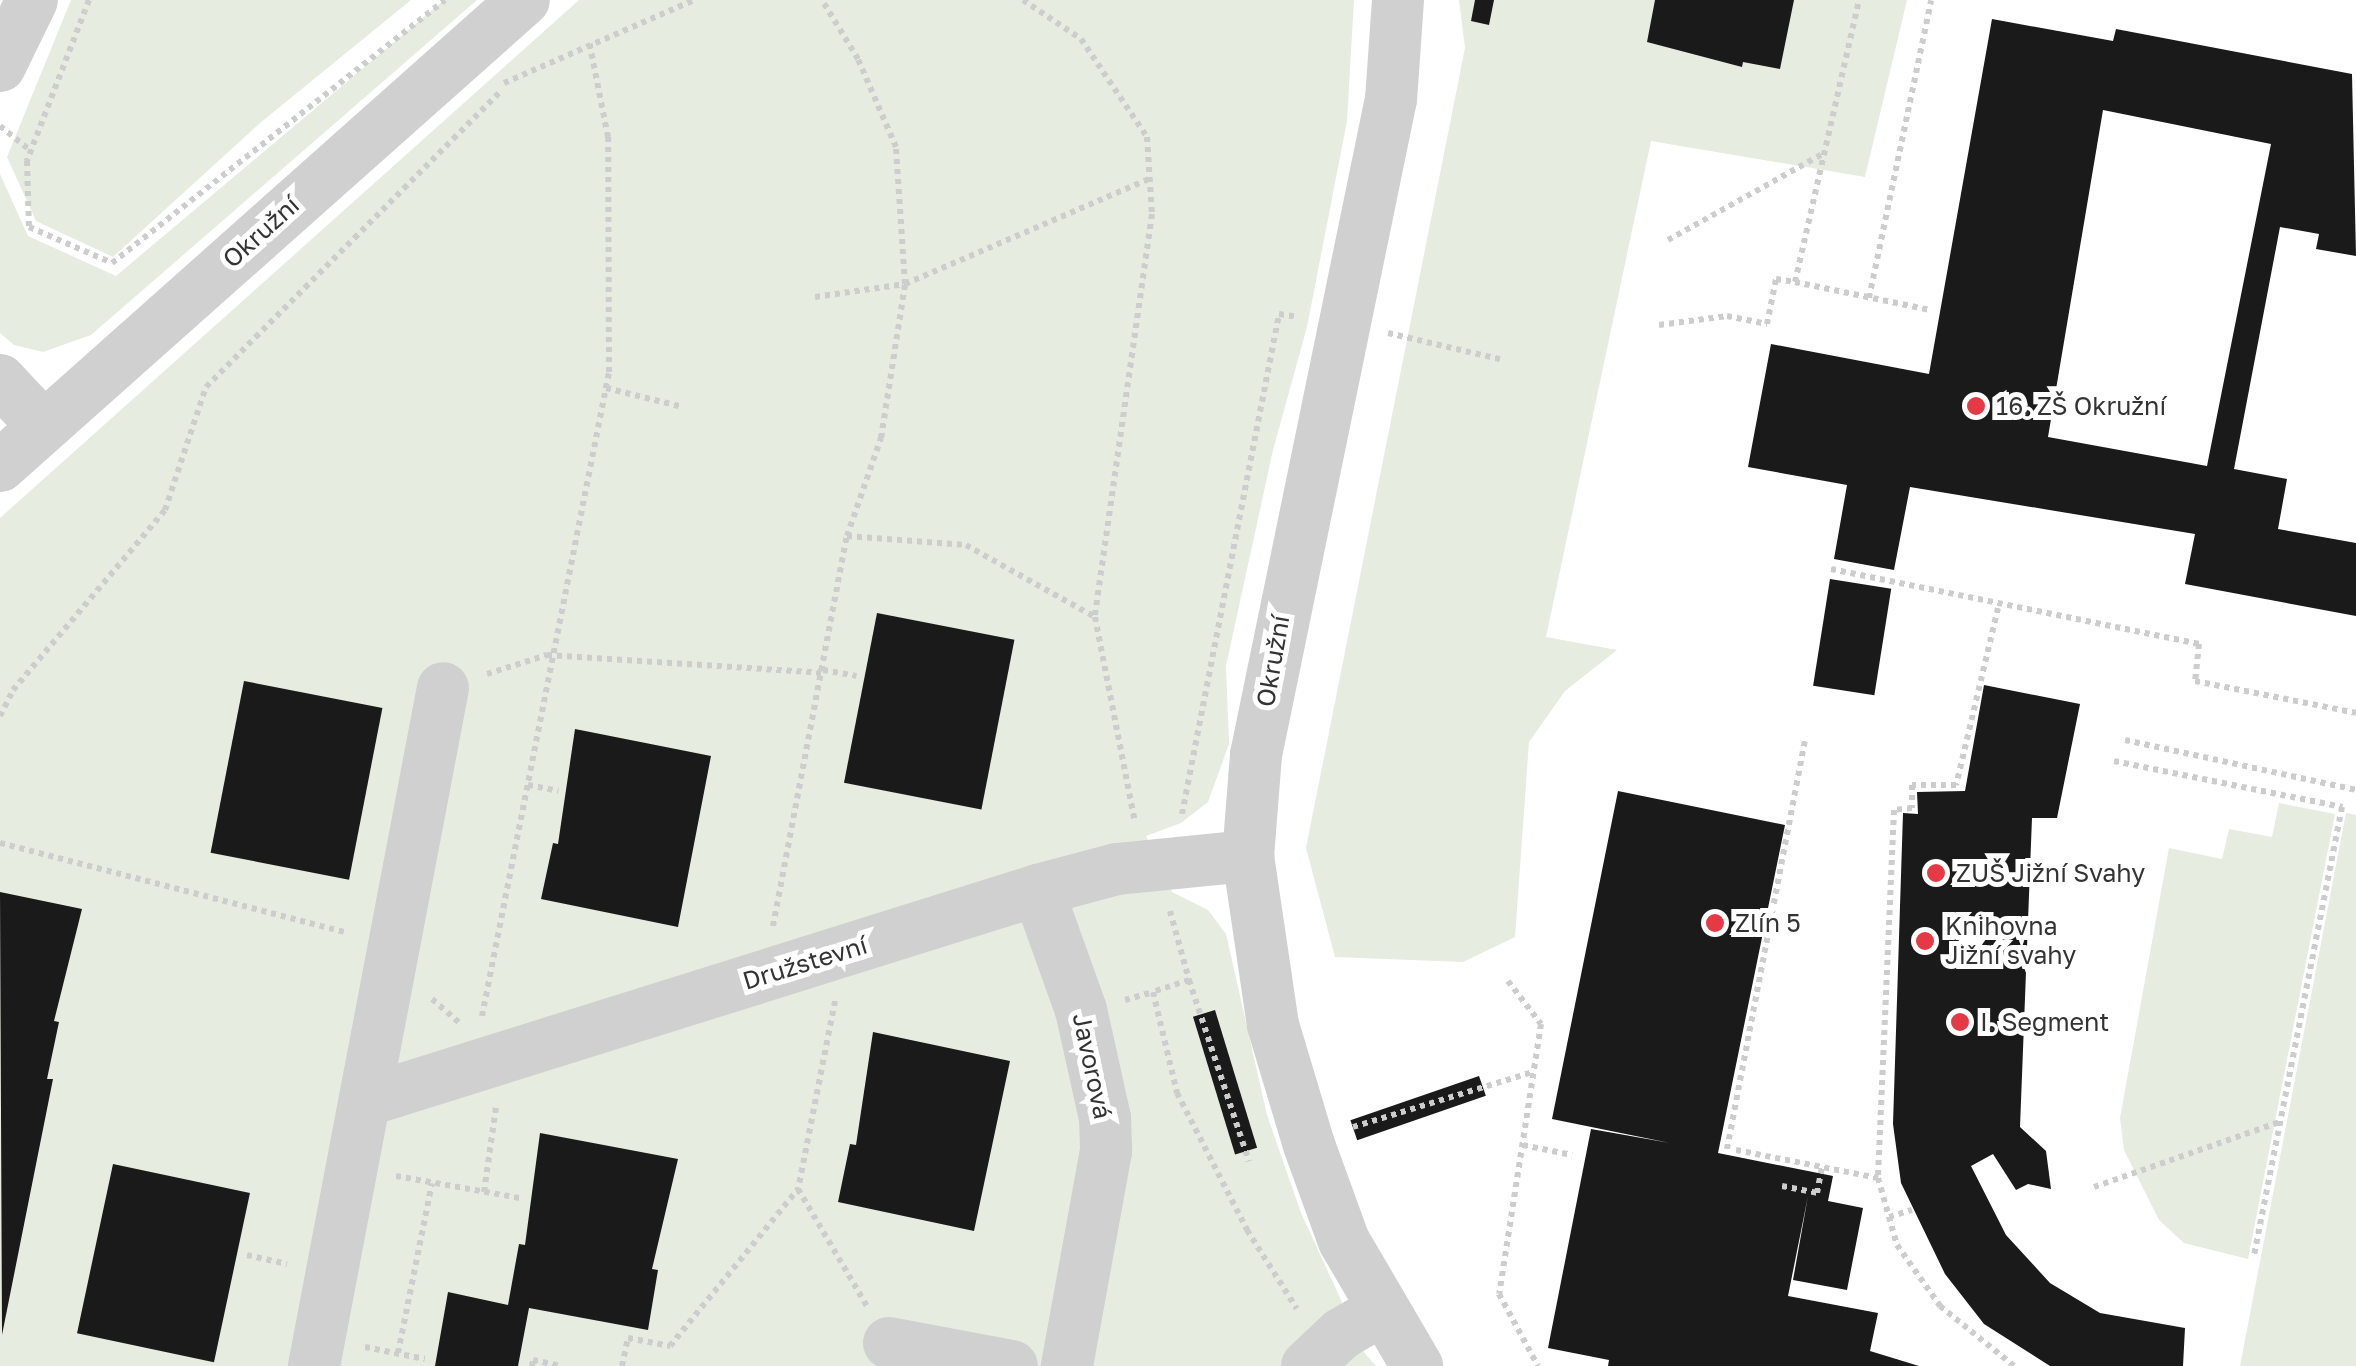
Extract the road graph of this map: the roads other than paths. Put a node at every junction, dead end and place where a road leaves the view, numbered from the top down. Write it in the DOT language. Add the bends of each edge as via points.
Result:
graph roads {
  1 [pos="32,0"];
  2 [pos="524,0"];
  3 [pos="1398,0"];
  4 [pos="0,66"];
  5 [pos="0,380"];
  6 [pos="42,426"];
  7 [pos="0,466"];
  8 [pos="444,688"];
  9 [pos="1248,856"];
  10 [pos="1038,890"];
  11 [pos="368,1100"];
  12 [pos="1382,1310"];
  13 [pos="889,1343"];
  14 [pos="334,1355"];
  15 [pos="1012,1366"];
  16 [pos="1067,1366"];
  17 [pos="1308,1366"];
  18 [pos="1417,1366"];
  1 -- 4 [label="street"];
  2 -- 6 [label="street, Okružní"];
  3 -- 9 [label="street, Okružní" via="1390,99 1256,755"];
  5 -- 6 [label="street"];
  6 -- 7 [label="street, Okružní"];
  8 -- 11 [label="street"];
  9 -- 10 [label="street, Družstevní" via="1117,869"];
  9 -- 12 [label="street, Okružní" via="1274,1025 1294,1093 1344,1241"];
  10 -- 11 [label="street, Družstevní"];
  10 -- 16 [label="street, Javorová" via="1081,1010 1106,1118 1106,1151"];
  11 -- 14 [label="street"];
  12 -- 17 [label="street" via="1341,1334"];
  12 -- 18 [label="street, Okružní"];
  13 -- 15 [label="street"];
}
